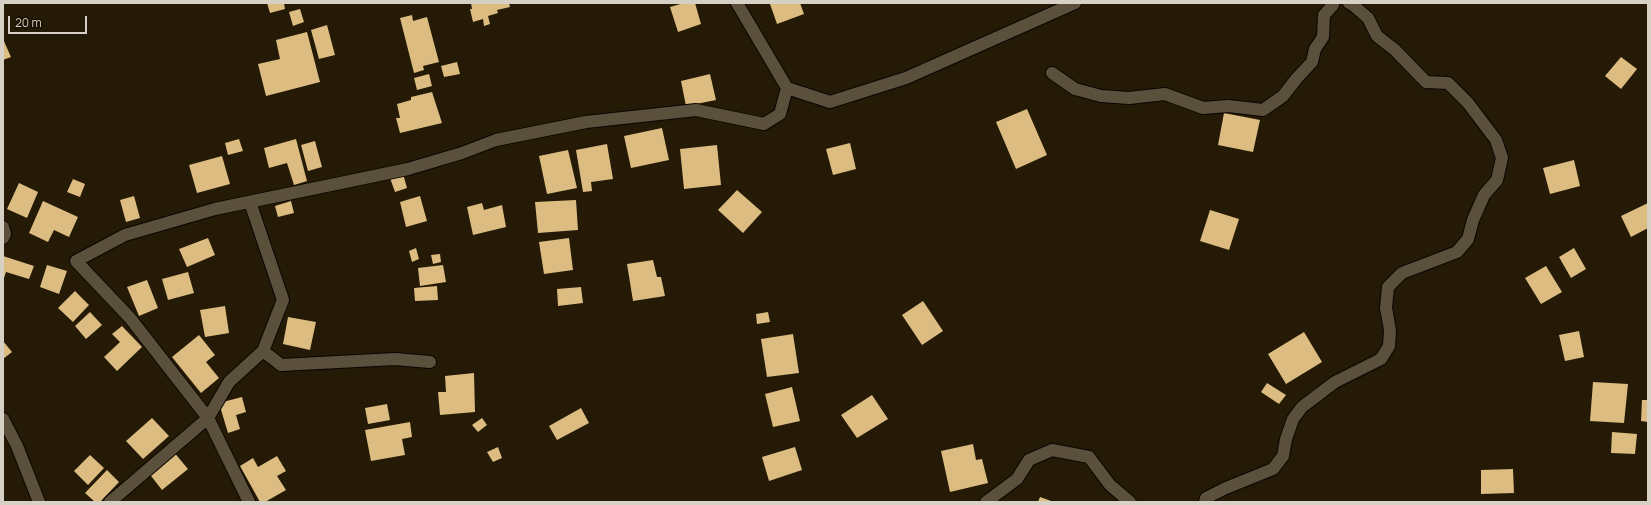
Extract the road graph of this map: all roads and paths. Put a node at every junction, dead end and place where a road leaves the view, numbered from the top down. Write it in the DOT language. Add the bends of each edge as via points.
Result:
graph roads {
  1 [pos="737,3"];
  2 [pos="1075,3"];
  3 [pos="1349,3"];
  4 [pos="1334,4"];
  5 [pos="1052,73"];
  6 [pos="787,88"];
  7 [pos="250,202"];
  8 [pos="3,227"];
  9 [pos="3,238"];
  10 [pos="263,351"];
  11 [pos="430,362"];
  12 [pos="208,418"];
  13 [pos="3,420"];
  14 [pos="39,502"];
  15 [pos="110,502"];
  16 [pos="248,502"];
  17 [pos="986,502"];
  18 [pos="1130,502"];
  19 [pos="1205,502"];
  1 -- 6 [label="street"];
  2 -- 6 [label="street" via="906,78 830,102"];
  3 -- 19 [label="street" via="1368,18 1377,36 1395,50 1426,82 1448,82 1468,103 1496,140 1502,158 1497,180 1484,196 1468,239 1457,252 1402,273 1388,288 1386,308 1390,330 1389,346 1381,359 1335,382 1302,407 1293,419 1283,456 1273,469 1226,488 1206,498"];
  4 -- 5 [label="street" via="1324,15 1323,37 1315,49 1312,62 1283,96 1263,110 1228,106 1203,108 1165,94 1130,98 1101,96 1074,89"];
  6 -- 7 [label="street" via="780,114 764,124 696,110 586,122 496,140 408,169"];
  7 -- 10 [label="street" via="283,300"];
  7 -- 12 [label="street" via="215,209 125,235 76,261 130,318"];
  8 -- 9 [label="street"];
  10 -- 11 [label="street" via="281,365 395,359"];
  10 -- 12 [label="street" via="230,382"];
  12 -- 15 [label="street"];
  12 -- 16 [label="street"];
  13 -- 14 [label="street" via="17,446"];
  17 -- 18 [label="street" via="1017,479 1029,460 1052,450 1089,457 1110,485"];
}
